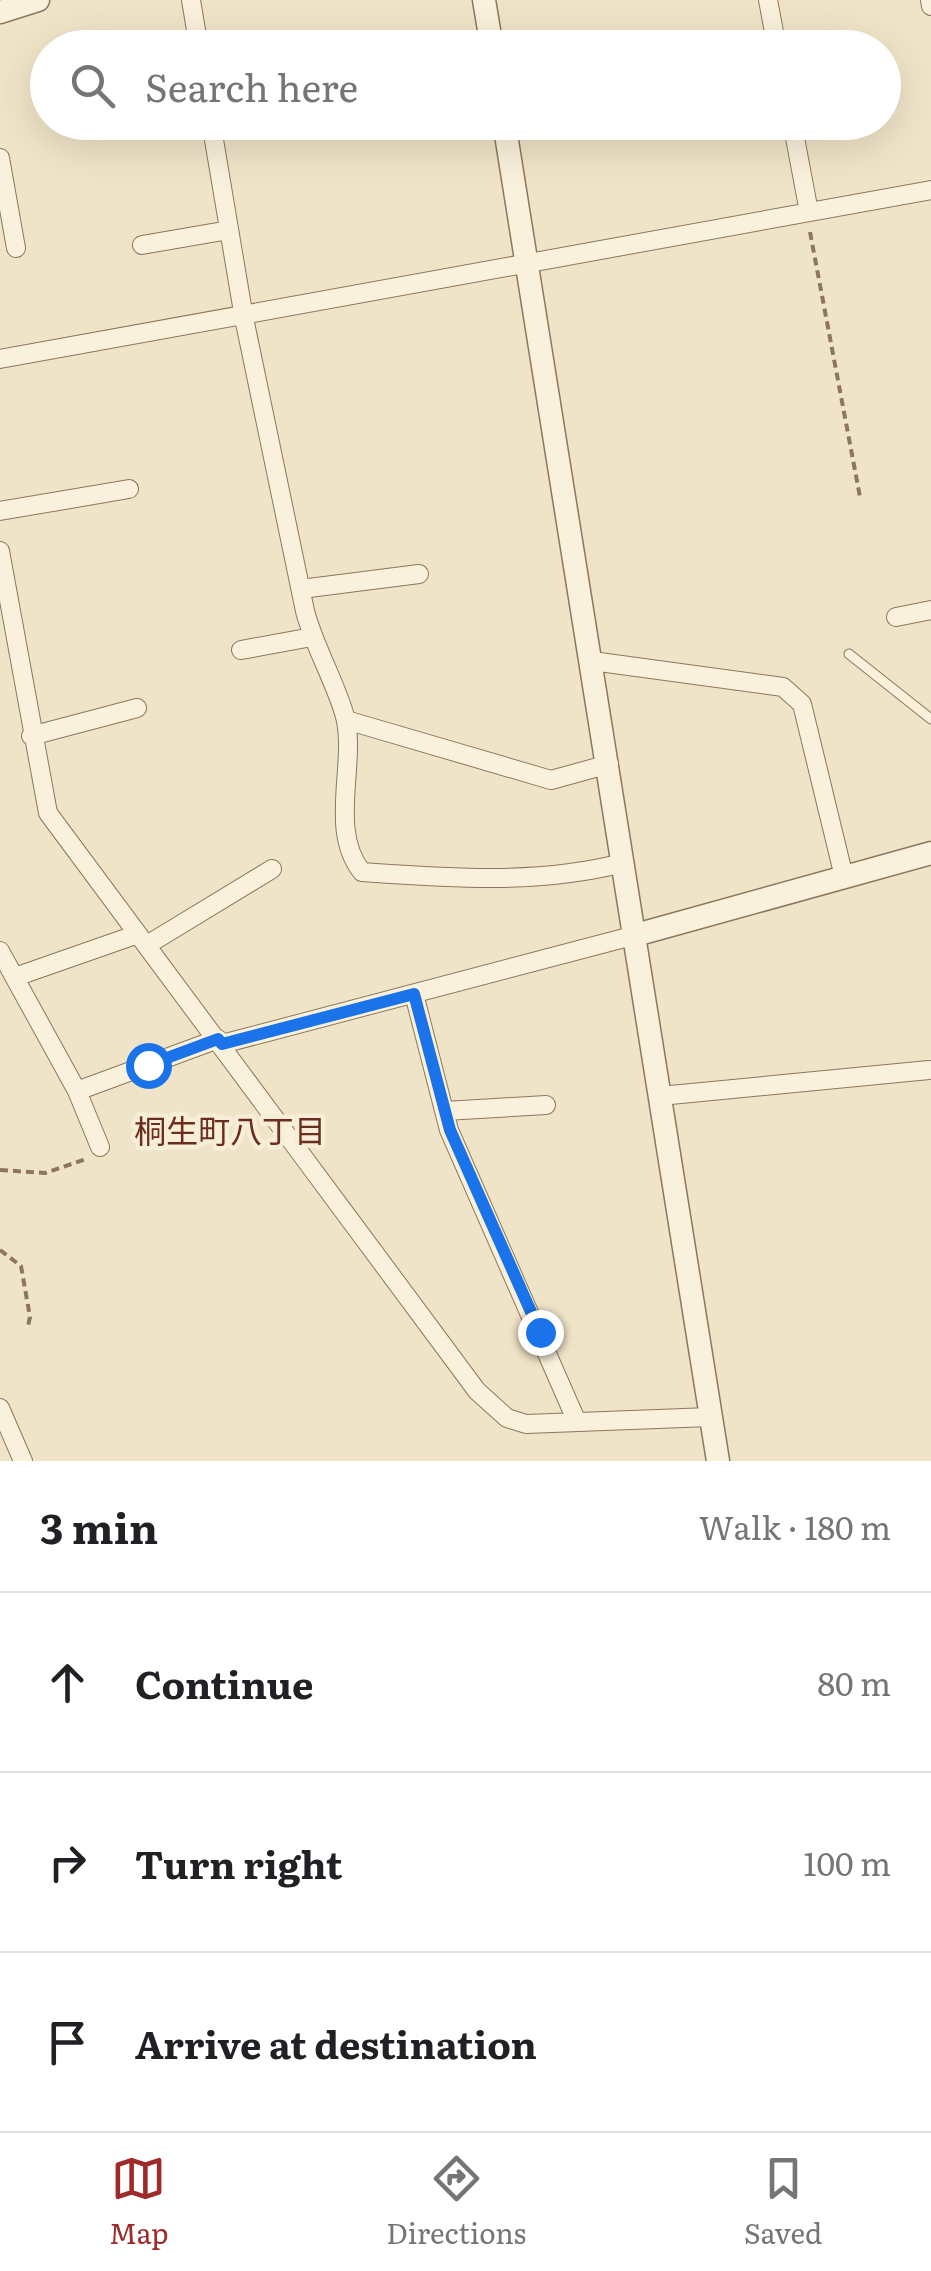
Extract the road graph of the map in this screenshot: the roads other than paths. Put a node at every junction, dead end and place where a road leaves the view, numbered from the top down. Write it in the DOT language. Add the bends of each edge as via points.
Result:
graph roads {
  1 [pos="38,0"];
  2 [pos="191,0"];
  3 [pos="484,0"];
  4 [pos="768,0"];
  5 [pos="0,12"];
  6 [pos="195,30"];
  7 [pos="489,30"];
  8 [pos="774,30"];
  9 [pos="214,140"];
  10 [pos="507,140"];
  11 [pos="795,140"];
  12 [pos="0,158"];
  13 [pos="931,190"];
  14 [pos="808,212"];
  15 [pos="229,230"];
  16 [pos="142,245"];
  17 [pos="16,248"];
  18 [pos="528,265"];
  19 [pos="244,318"];
  20 [pos="0,359"];
  21 [pos="130,489"];
  22 [pos="0,512"];
  23 [pos="0,551"];
  24 [pos="419,574"];
  25 [pos="300,590"];
  26 [pos="931,610"];
  27 [pos="896,617"];
  28 [pos="312,637"];
  29 [pos="242,650"];
  30 [pos="850,654"];
  31 [pos="592,661"];
  32 [pos="137,708"];
  33 [pos="931,719"];
  34 [pos="346,720"];
  35 [pos="31,736"];
  36 [pos="609,764"];
  37 [pos="931,853"];
  38 [pos="623,863"];
  39 [pos="272,869"];
  40 [pos="844,878"];
  41 [pos="632,936"];
  42 [pos="143,940"];
  43 [pos="0,951"];
  44 [pos="15,978"];
  45 [pos="414,994"];
  46 [pos="220,1042"];
  47 [pos="928,1070"];
  48 [pos="77,1091"];
  49 [pos="660,1096"];
  50 [pos="546,1104"];
  51 [pos="445,1111"];
  52 [pos="100,1147"];
  53 [pos="0,1408"];
  54 [pos="710,1417"];
  55 [pos="577,1422"];
  56 [pos="23,1461"];
  57 [pos="718,1461"];
  1 -- 5 [label="street"];
  2 -- 6 [label="street"];
  3 -- 7 [label="street"];
  4 -- 8 [label="street"];
  9 -- 15 [label="street"];
  10 -- 18 [label="street"];
  11 -- 14 [label="street"];
  12 -- 17 [label="street"];
  13 -- 14 [label="street"];
  14 -- 18 [label="street"];
  15 -- 16 [label="street"];
  15 -- 19 [label="street"];
  18 -- 19 [label="street"];
  18 -- 31 [label="street"];
  19 -- 20 [label="street"];
  19 -- 25 [label="street"];
  21 -- 22 [label="street"];
  23 -- 35 [label="street"];
  24 -- 25 [label="street"];
  25 -- 28 [label="street"];
  26 -- 27 [label="street"];
  28 -- 29 [label="street"];
  28 -- 34 [label="street"];
  30 -- 33 [label="lane"];
  31 -- 36 [label="street"];
  31 -- 40 [label="street" via="782,687 802,704"];
  32 -- 35 [label="street"];
  34 -- 36 [label="street" via="551,780"];
  34 -- 38 [label="street" via="346,833 362,872 492,881"];
  35 -- 42 [label="street" via="48,813"];
  36 -- 38 [label="street"];
  37 -- 40 [label="street"];
  38 -- 41 [label="street"];
  39 -- 42 [label="street"];
  40 -- 41 [label="street"];
  41 -- 45 [label="street"];
  41 -- 49 [label="street"];
  42 -- 44 [label="street"];
  42 -- 46 [label="street"];
  43 -- 44 [label="street"];
  44 -- 48 [label="street"];
  45 -- 46 [label="street"];
  45 -- 51 [label="street"];
  46 -- 48 [label="street"];
  46 -- 55 [label="street" via="478,1392 507,1418 526,1424"];
  47 -- 49 [label="street"];
  48 -- 52 [label="street"];
  49 -- 54 [label="street"];
  50 -- 51 [label="street"];
  51 -- 55 [label="street"];
  53 -- 56 [label="street"];
  54 -- 55 [label="street"];
  54 -- 57 [label="street"];
}
